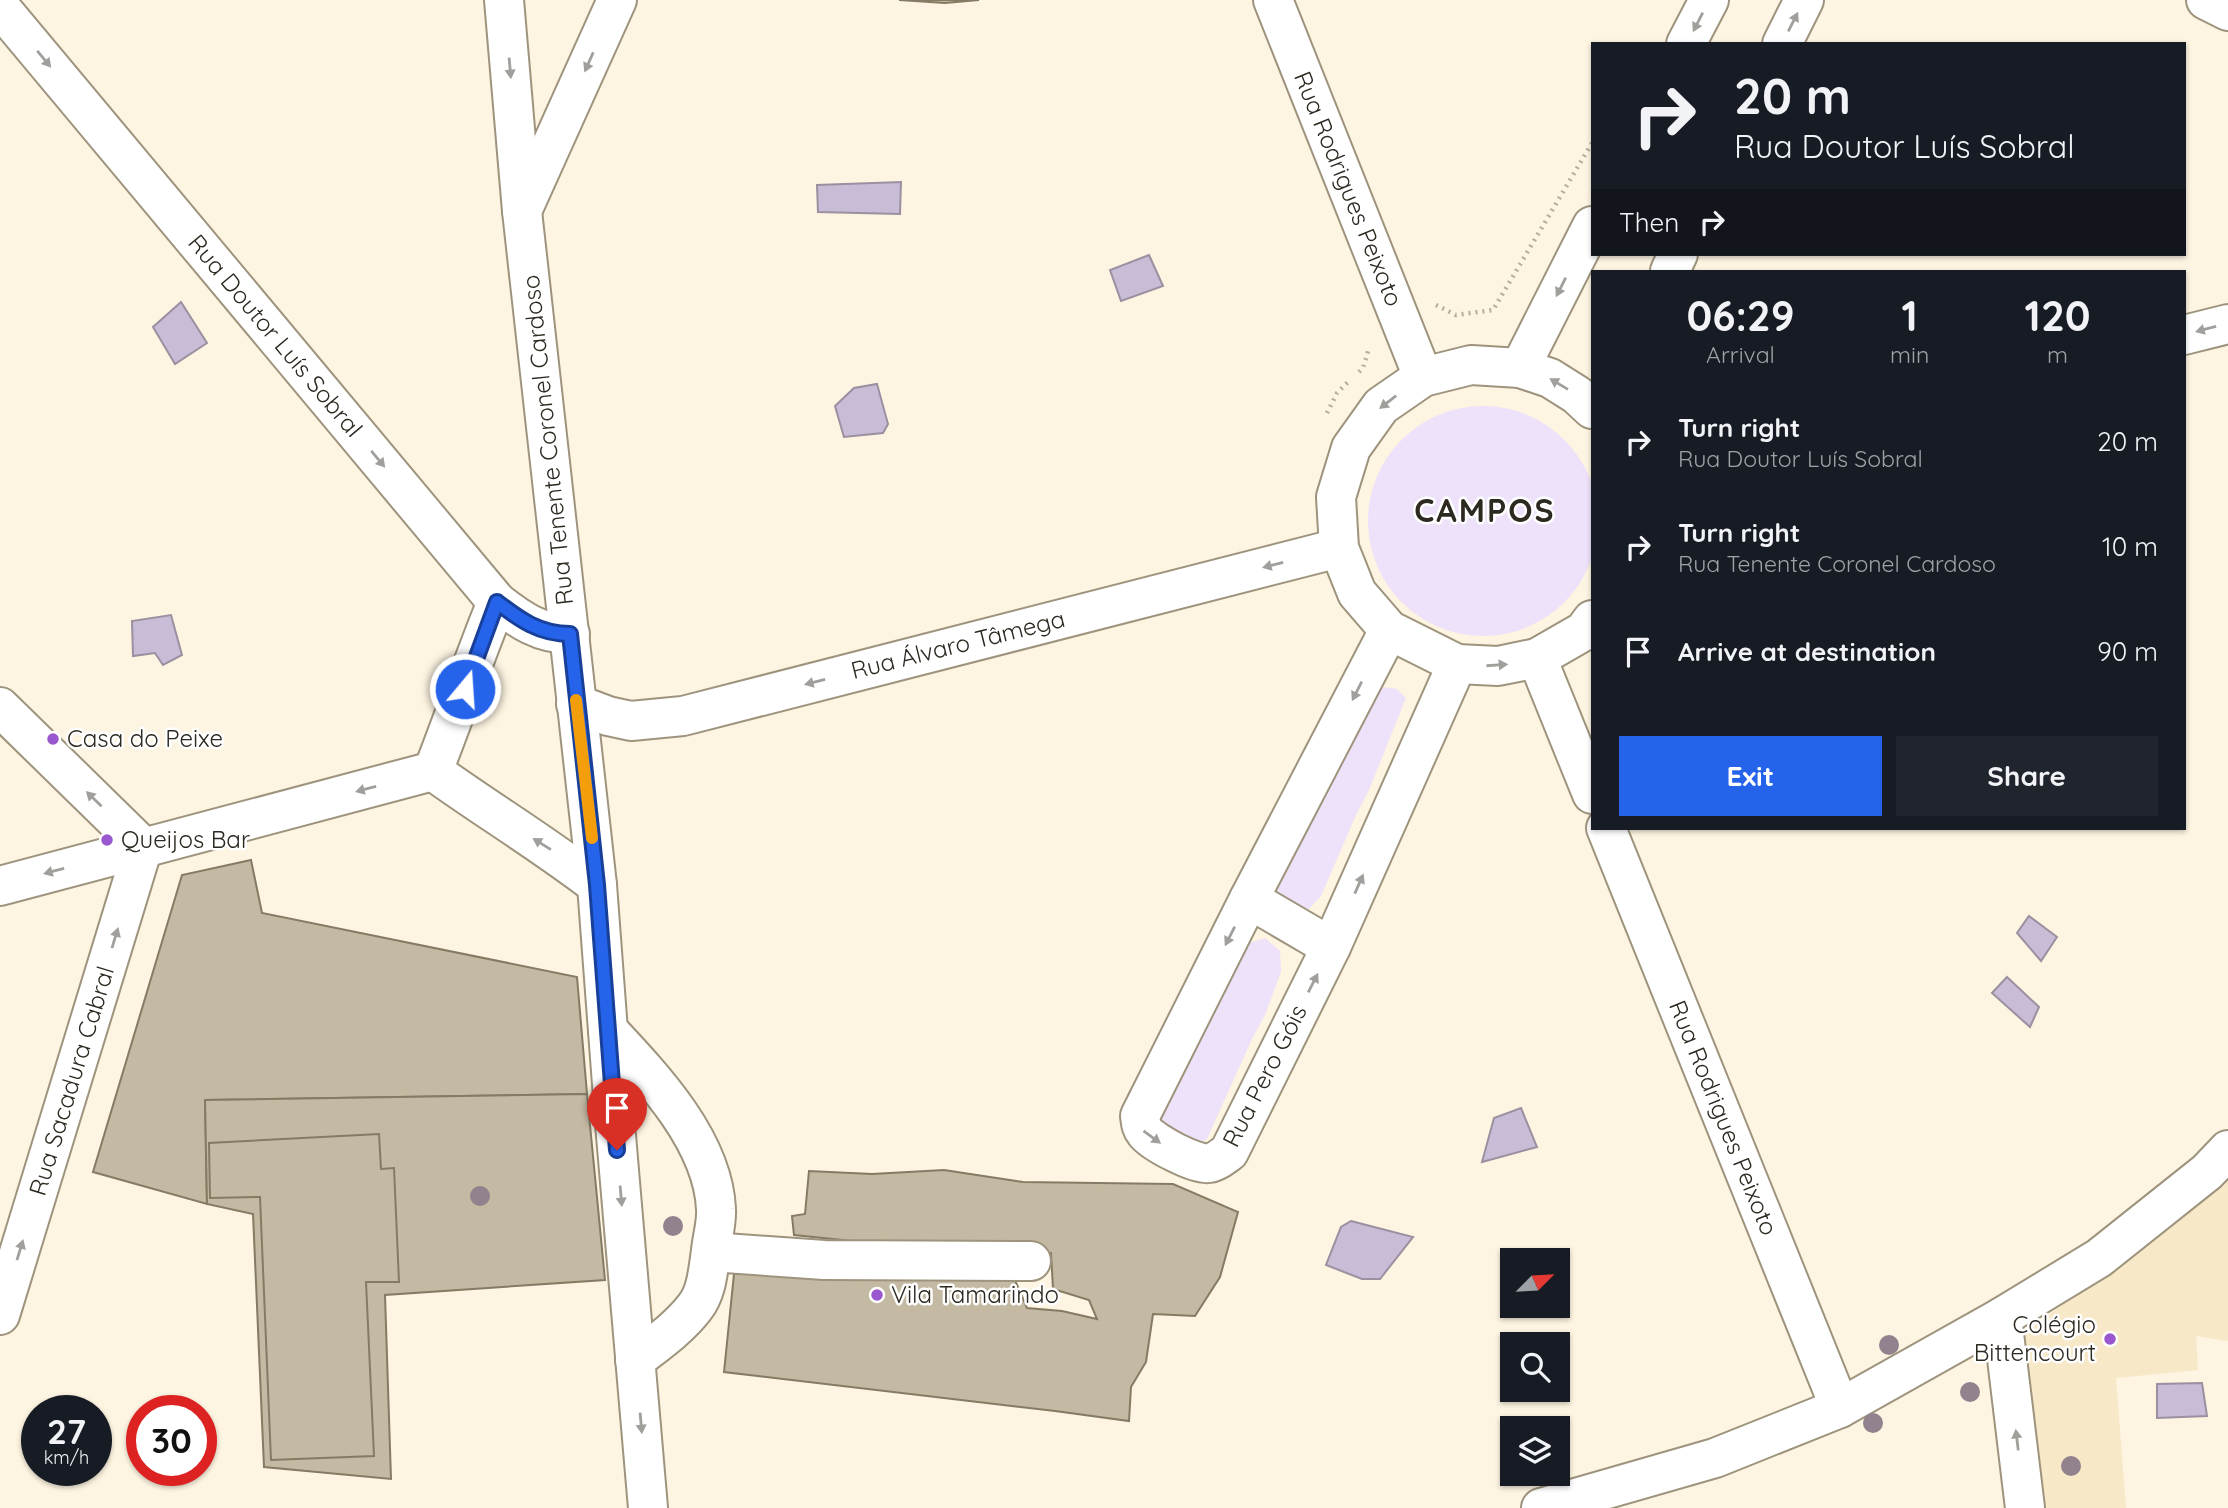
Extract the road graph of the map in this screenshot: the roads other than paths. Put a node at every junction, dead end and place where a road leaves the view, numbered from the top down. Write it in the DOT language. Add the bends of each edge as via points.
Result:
graph roads {
  1 [pos="504,0"];
  2 [pos="617,0"];
  3 [pos="1273,0"];
  4 [pos="1709,0"];
  5 [pos="1804,0"];
  6 [pos="2206,0"];
  7 [pos="0,7"];
  8 [pos="2228,11"];
  9 [pos="1687,42"];
  10 [pos="1783,42"];
  11 [pos="522,211"];
  12 [pos="1591,228"];
  13 [pos="2228,324"];
  14 [pos="2186,334"];
  15 [pos="1520,368"];
  16 [pos="1423,377"];
  17 [pos="1591,409"];
  18 [pos="1339,548"];
  19 [pos="497,602"];
  20 [pos="1591,621"];
  21 [pos="1389,630"];
  22 [pos="570,634"];
  23 [pos="1537,658"];
  24 [pos="1457,664"];
  25 [pos="576,704"];
  26 [pos="0,708"];
  27 [pos="433,771"];
  28 [pos="1591,792"];
  29 [pos="1607,830"];
  30 [pos="143,847"];
  31 [pos="597,885"];
  32 [pos="0,886"];
  33 [pos="1249,899"];
  34 [pos="1331,947"];
  35 [pos="608,1031"];
  36 [pos="2228,1150"];
  37 [pos="710,1252"];
  38 [pos="1031,1261"];
  39 [pos="0,1315"];
  40 [pos="2002,1317"];
  41 [pos="635,1360"];
  42 [pos="1840,1408"];
  43 [pos="648,1508"];
  44 [pos="1541,1508"];
  45 [pos="2025,1508"];
  1 -- 11 [label="street, Rua Tenente Coronel Cardoso, one-way"];
  2 -- 11 [label="street, one-way"];
  3 -- 16 [label="street, Rua Rodrigues Peixoto"];
  4 -- 9 [label="street, one-way"];
  10 -- 5 [label="street, one-way"];
  6 -- 8 [label="street"];
  7 -- 19 [label="street, Rua Doutor Luís Sobral, one-way"];
  11 -- 22 [label="street, Rua Tenente Coronel Cardoso"];
  12 -- 15 [label="street, one-way"];
  13 -- 14 [label="street, one-way"];
  15 -- 16 [label="street" via="1471,365"];
  17 -- 15 [label="street, one-way" via="1550,378"];
  16 -- 18 [label="street, one-way" via="1381,406 1351,448 1336,497"];
  18 -- 21 [label="street" via="1357,593"];
  18 -- 25 [label="street, Rua Álvaro Tâmega, one-way" via="683,716 631,722"];
  19 -- 22 [label="street, Rua Doutor Luís Sobral" via="538,629"];
  19 -- 27 [label="street"];
  20 -- 23 [label="street" via="1584,631"];
  21 -- 24 [label="street"];
  21 -- 33 [label="street, Rua Pero Góis, one-way"];
  22 -- 25 [label="street, Rua Tenente Coronel Cardoso"];
  24 -- 23 [label="street, one-way" via="1497,666"];
  23 -- 28 [label="street"];
  34 -- 24 [label="street, Rua Pero Góis, one-way"];
  25 -- 31 [label="street, Rua Tenente Coronel Cardoso"];
  30 -- 26 [label="street, one-way"];
  27 -- 30 [label="street, one-way"];
  31 -- 27 [label="street, one-way"];
  29 -- 42 [label="street, Rua Rodrigues Peixoto"];
  30 -- 32 [label="street, one-way"];
  39 -- 30 [label="street, Rua Sacadura Cabral, one-way"];
  31 -- 35 [label="street, Rua Tenente Coronel Cardoso"];
  33 -- 34 [label="street"];
  33 -- 34 [label="street, Rua Pero Góis, one-way" via="1140,1116 1149,1137 1199,1164 1229,1152"];
  35 -- 37 [label="street" via="686,1124 711,1175 717,1211"];
  35 -- 41 [label="street, Rua Tenente Coronel Cardoso, one-way"];
  36 -- 40 [label="street" via="2099,1258"];
  37 -- 38 [label="street" via="824,1260"];
  37 -- 41 [label="street" via="707,1279 697,1305"];
  40 -- 42 [label="street"];
  45 -- 40 [label="street, one-way"];
  41 -- 43 [label="street, Rua Tenente Coronel Cardoso, one-way"];
  42 -- 44 [label="street" via="1715,1458"];
}
